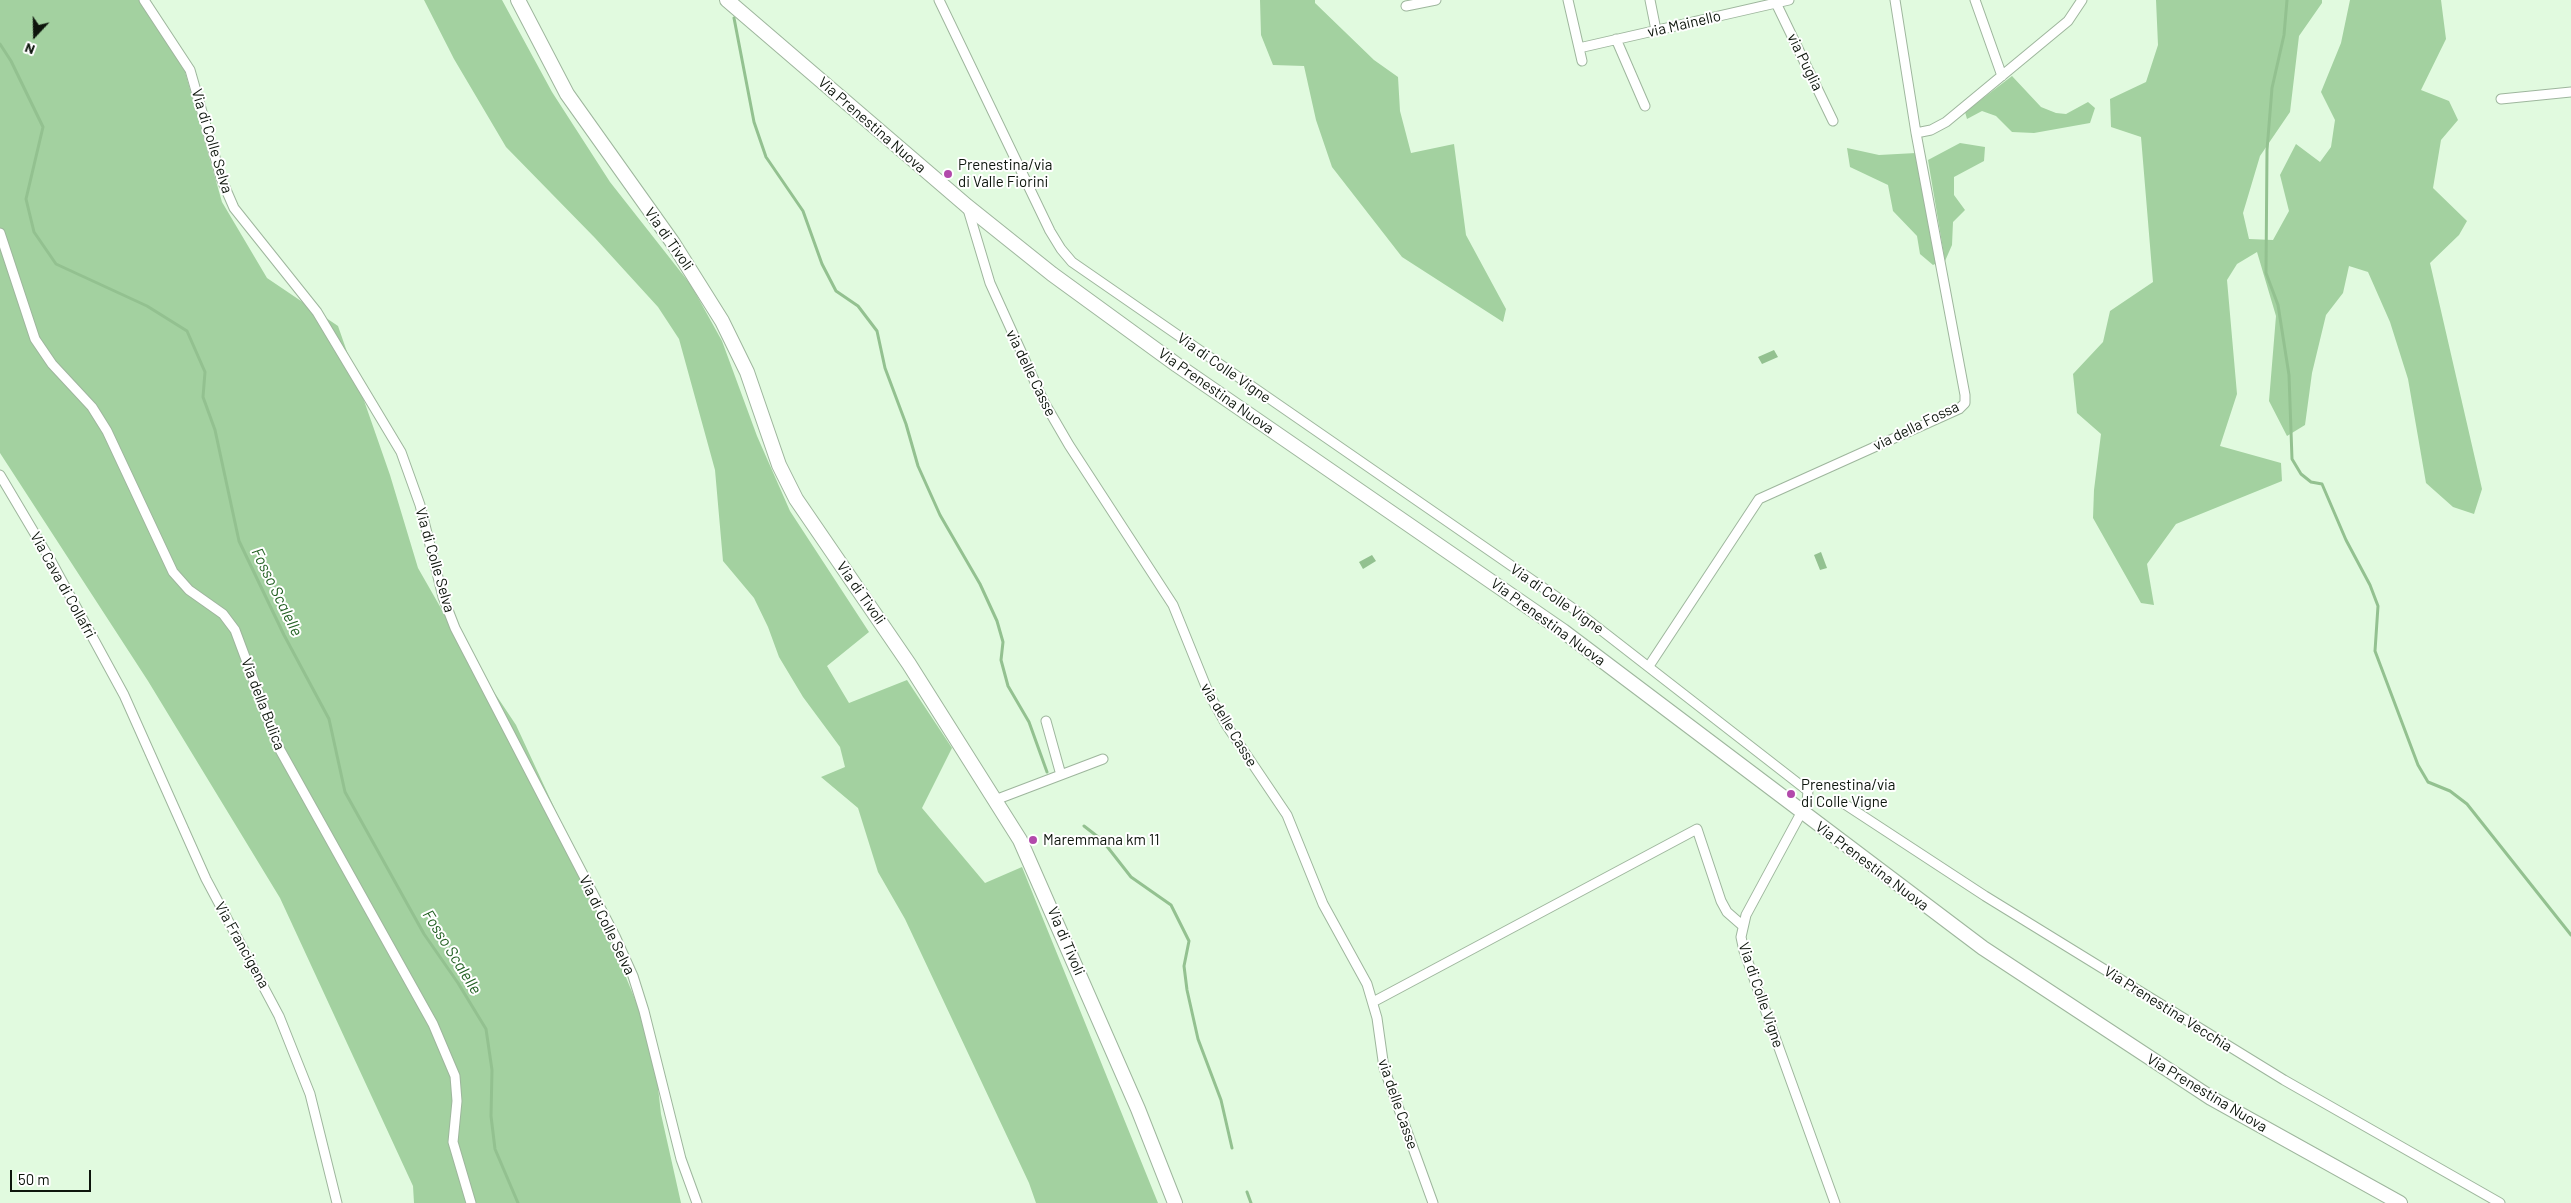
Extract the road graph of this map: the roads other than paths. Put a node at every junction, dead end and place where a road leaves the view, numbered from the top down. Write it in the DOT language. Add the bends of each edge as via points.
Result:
graph roads {
  1 [pos="144,0"];
  2 [pos="518,0"];
  3 [pos="727,0"];
  4 [pos="939,0"];
  5 [pos="1436,0"];
  6 [pos="1568,0"];
  7 [pos="1650,0"];
  8 [pos="1789,0"];
  9 [pos="1895,0"];
  10 [pos="1975,0"];
  11 [pos="2082,0"];
  12 [pos="1776,3"];
  13 [pos="1406,6"];
  14 [pos="1656,30"];
  15 [pos="1616,39"];
  16 [pos="1579,48"];
  17 [pos="1582,61"];
  18 [pos="2002,76"];
  19 [pos="2571,92"];
  20 [pos="2501,98"];
  21 [pos="1645,106"];
  22 [pos="1834,121"];
  23 [pos="1916,133"];
  24 [pos="967,206"];
  25 [pos="0,233"];
  26 [pos="0,475"];
  27 [pos="1649,666"];
  28 [pos="124,696"];
  29 [pos="1046,721"];
  30 [pos="1103,759"];
  31 [pos="1062,775"];
  32 [pos="995,800"];
  33 [pos="1843,803"];
  34 [pos="1802,812"];
  35 [pos="1743,926"];
  36 [pos="1373,1002"];
  37 [pos="337,1203"];
  38 [pos="471,1203"];
  39 [pos="697,1203"];
  40 [pos="1174,1203"];
  41 [pos="1433,1203"];
  42 [pos="1835,1203"];
  43 [pos="2400,1203"];
  44 [pos="2500,1203"];
  1 -- 39 [label="street, Via di Colle Selva" via="190,70 221,178 234,208 311,304 401,452 420,505 443,597 455,628 633,976 681,1159"];
  2 -- 32 [label="main road, Via di Tivoli" via="567,94 677,250 726,328 750,381 779,465 796,499 909,664"];
  3 -- 24 [label="main road, Via Prenestina Nuova"];
  4 -- 27 [label="street, Via di Colle Vigne" via="1050,231 1061,249 1080,268 1574,609"];
  5 -- 13 [label="street"];
  6 -- 16 [label="street"];
  7 -- 14 [label="street"];
  8 -- 12 [label="street, via Mainello"];
  9 -- 23 [label="street, via della Fossa"];
  10 -- 18 [label="street"];
  11 -- 18 [label="street" via="2068,22"];
  12 -- 14 [label="street, via Mainello"];
  12 -- 22 [label="street, via Puglia"];
  14 -- 15 [label="street, via Mainello"];
  15 -- 16 [label="street, via Mainello"];
  15 -- 21 [label="street"];
  16 -- 17 [label="street"];
  18 -- 23 [label="street" via="1942,124"];
  19 -- 20 [label="street"];
  23 -- 27 [label="street, via della Fossa" via="1965,403 1959,409 1760,499"];
  24 -- 34 [label="main road, Via Prenestina Nuova" via="1138,337 1563,631"];
  24 -- 36 [label="street, via delle Casse" via="995,297 1044,402 1172,605 1206,689 1287,815 1323,904 1359,968"];
  25 -- 38 [label="street, Via della Bulica" via="35,338 52,364 92,407 107,430 173,572 188,590 223,614 234,630 279,748 433,1024 455,1076 457,1101 453,1142"];
  26 -- 28 [label="street, Via Cava di Collafri"];
  27 -- 34 [label="street, Via di Colle Vigne" via="1806,789 1809,798"];
  28 -- 37 [label="street, Via Francigena" via="206,879 289,1037 316,1112"];
  29 -- 31 [label="street"];
  30 -- 31 [label="street"];
  31 -- 32 [label="street"];
  32 -- 40 [label="main road, Via di Tivoli" via="1032,863 1138,1109"];
  33 -- 44 [label="street, Via Prenestina Vecchia" via="1985,896 2284,1080"];
  34 -- 35 [label="street, Via di Colle Vigne"];
  34 -- 43 [label="main road, Via Prenestina Nuova" via="1997,958 2157,1064 2244,1117"];
  35 -- 36 [label="street" via="1727,912 1721,901 1697,829"];
  35 -- 42 [label="street, Via di Colle Vigne" via="1744,951"];
  36 -- 41 [label="street, via delle Casse" via="1384,1068"];
}
